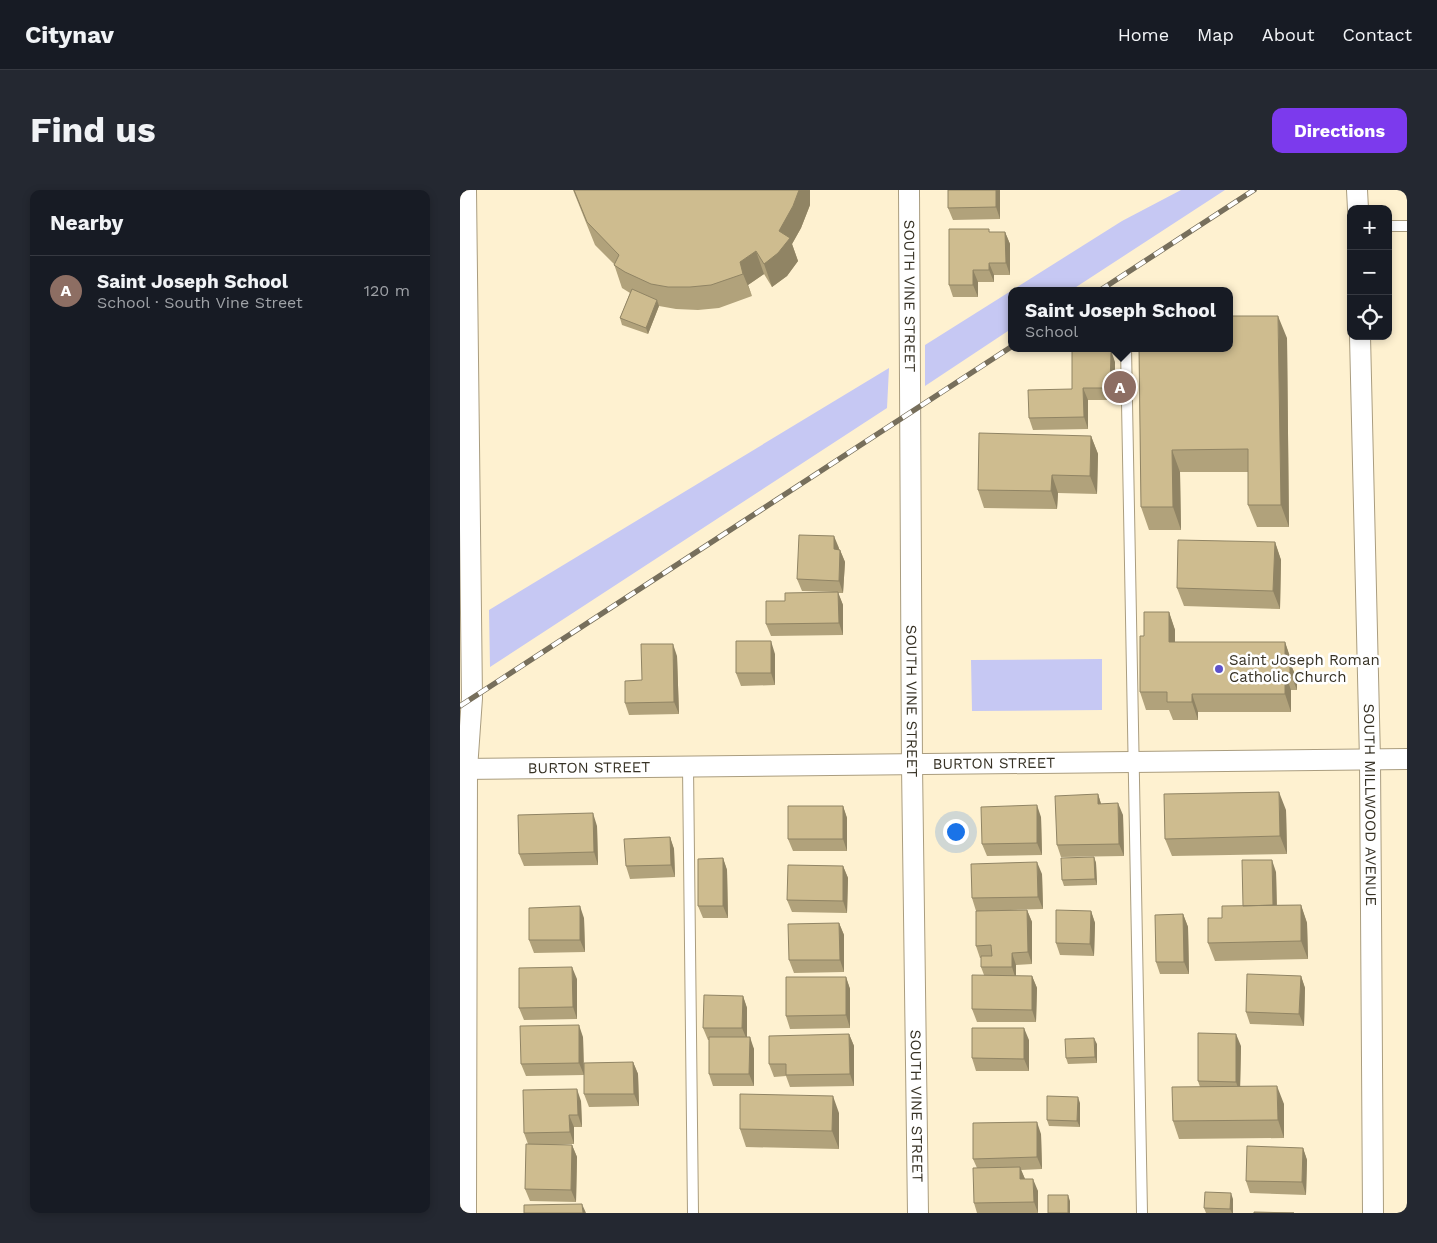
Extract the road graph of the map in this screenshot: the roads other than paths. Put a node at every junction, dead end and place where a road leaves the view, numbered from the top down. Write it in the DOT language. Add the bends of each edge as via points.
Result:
graph roads {
  1 [pos="466,190"];
  2 [pos="909,190"];
  3 [pos="1357,190"];
  4 [pos="1358,205"];
  5 [pos="1392,226"];
  6 [pos="1407,226"];
  7 [pos="464,244"];
  8 [pos="1360,340"];
  9 [pos="1126,352"];
  10 [pos="1407,759"];
  11 [pos="1370,760"];
  12 [pos="1135,763"];
  13 [pos="912,765"];
  14 [pos="688,767"];
  15 [pos="463,769"];
  16 [pos="466,1213"];
  17 [pos="693,1213"];
  18 [pos="918,1213"];
  19 [pos="1142,1213"];
  20 [pos="1373,1213"];
  1 -- 7 [label="street"];
  2 -- 13 [label="street, SOUTH VINE STREET"];
  3 -- 4 [label="street"];
  5 -- 6 [label="lane"];
  7 -- 15 [label="street" via="472,698"];
  8 -- 11 [label="street, SOUTH MILLWOOD AVENUE"];
  9 -- 12 [label="lane"];
  10 -- 11 [label="street, BURTON STREET"];
  11 -- 12 [label="street, BURTON STREET"];
  11 -- 20 [label="street, SOUTH MILLWOOD AVENUE"];
  12 -- 13 [label="street, BURTON STREET"];
  12 -- 19 [label="lane"];
  13 -- 14 [label="street, BURTON STREET"];
  13 -- 18 [label="street, SOUTH VINE STREET"];
  14 -- 15 [label="street, BURTON STREET"];
  14 -- 17 [label="lane"];
  15 -- 16 [label="street"];
}
